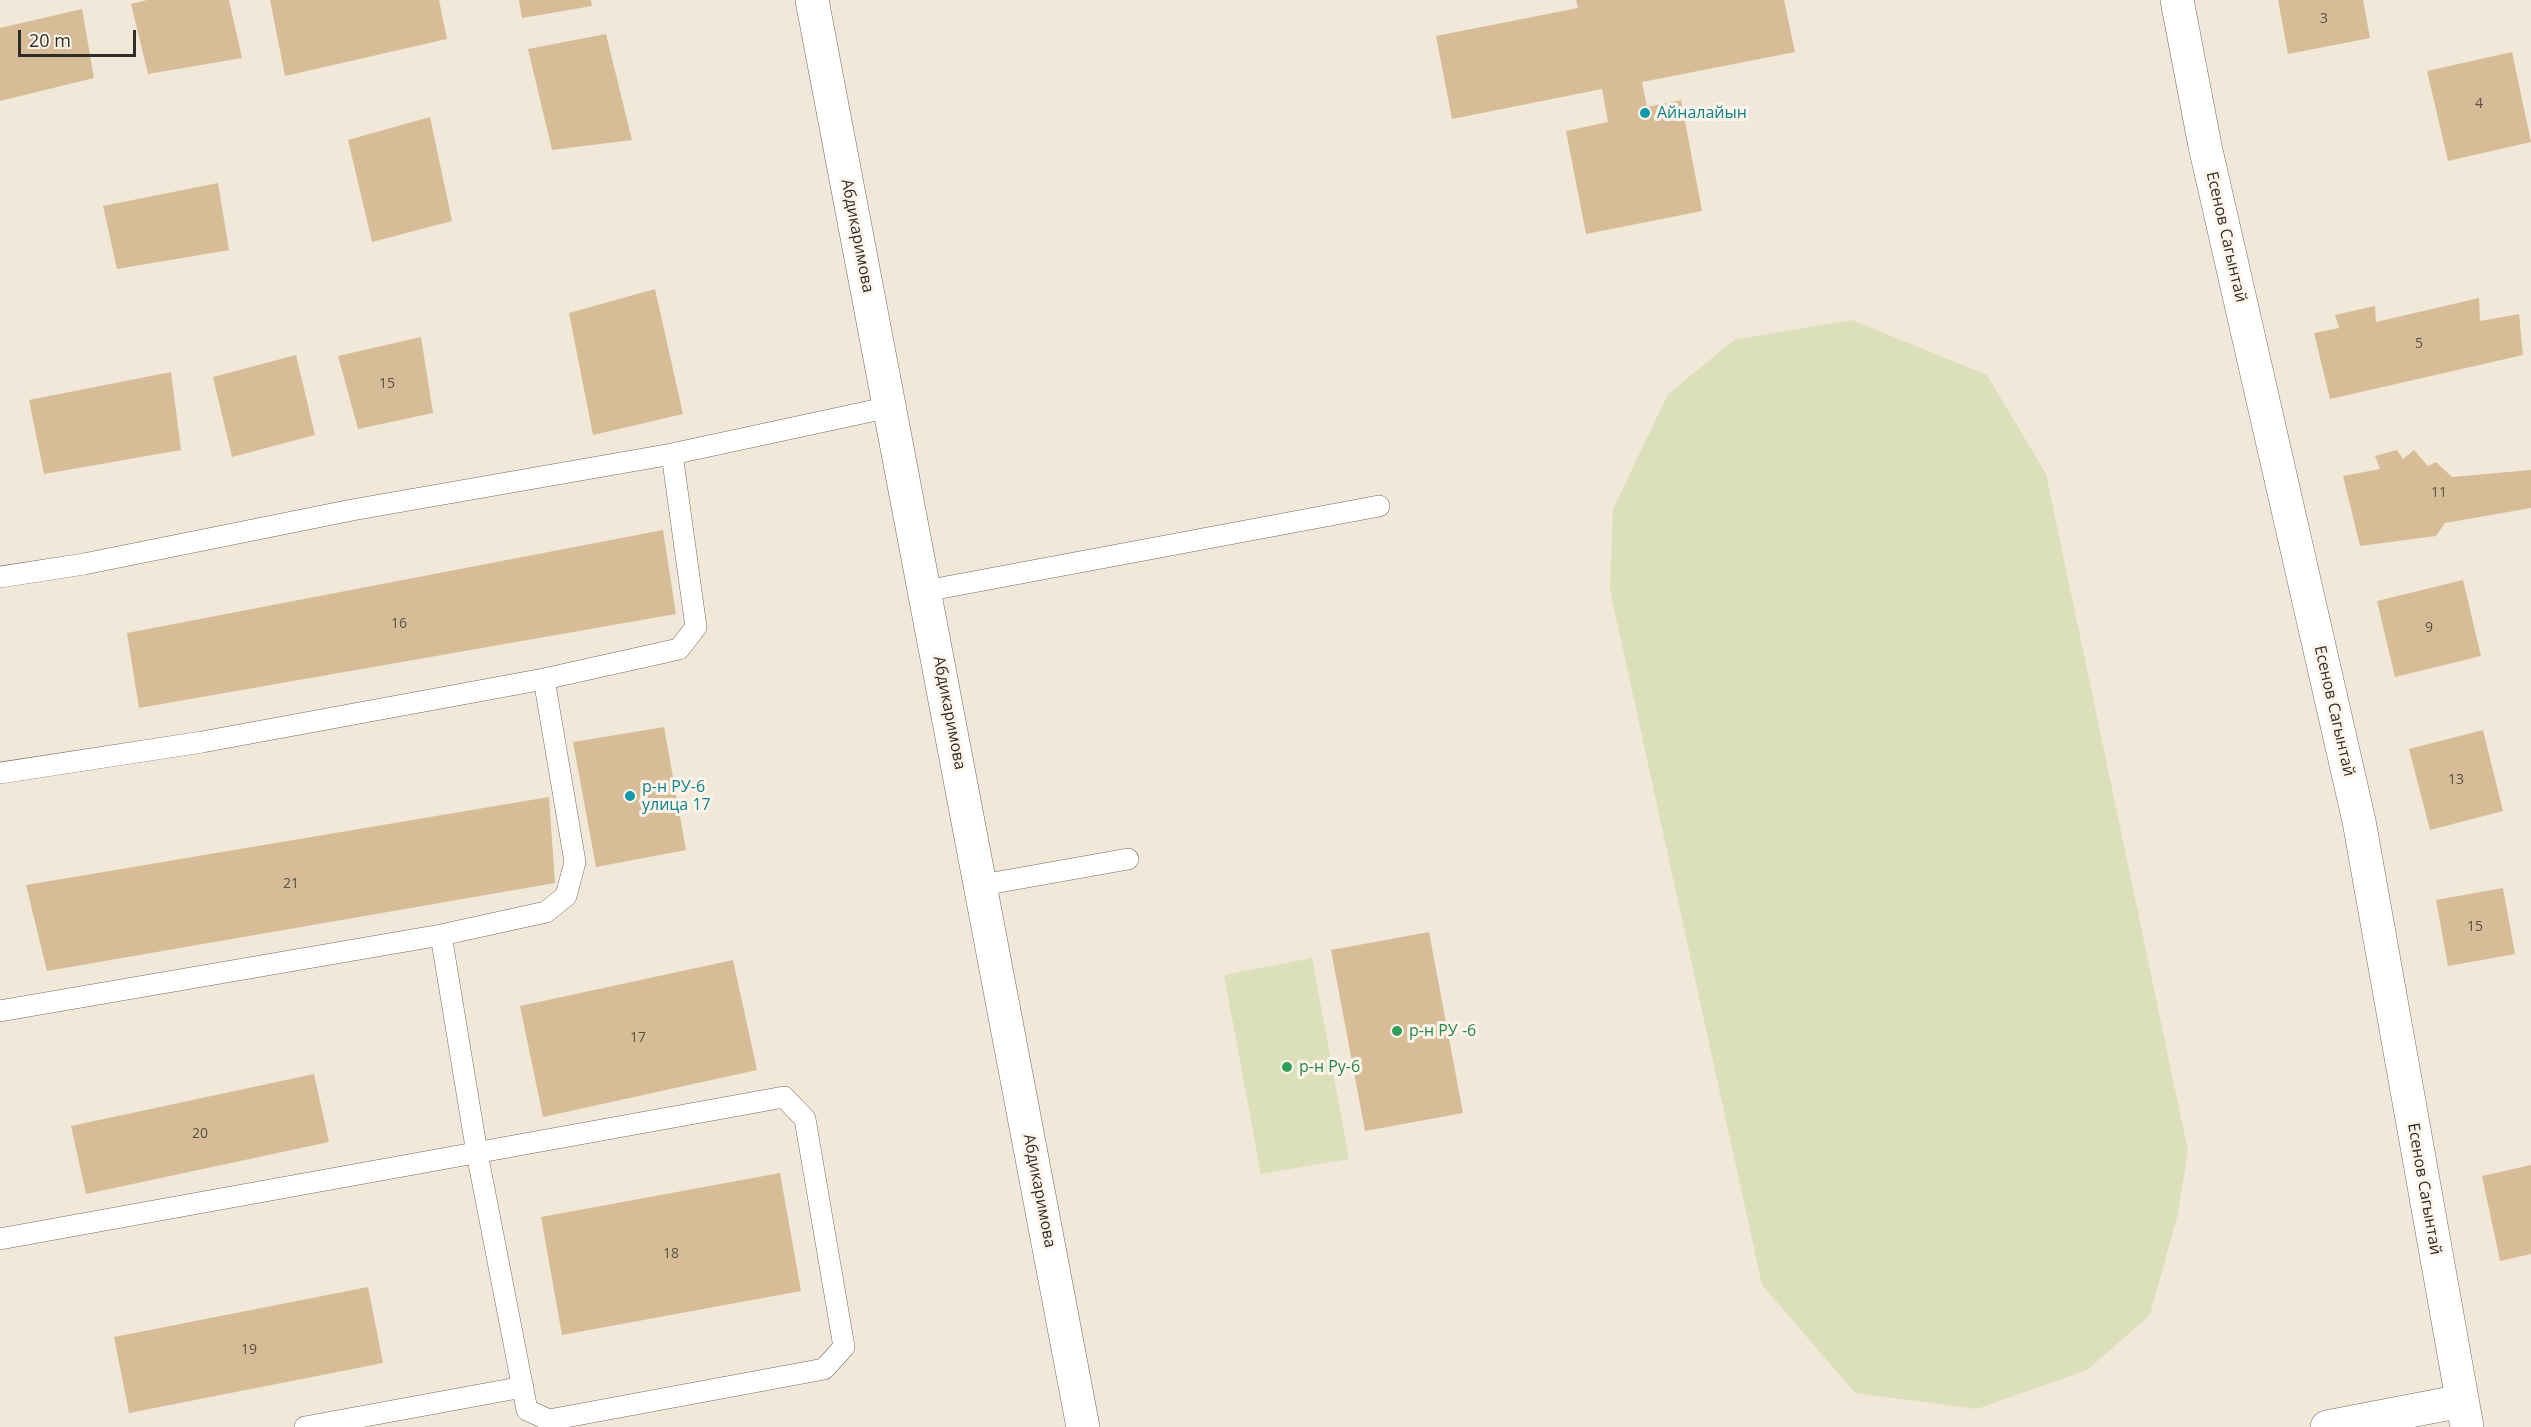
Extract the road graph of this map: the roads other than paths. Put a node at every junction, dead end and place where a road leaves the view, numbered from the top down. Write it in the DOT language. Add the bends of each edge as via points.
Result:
graph roads {
  1 [pos="812,0"];
  2 [pos="2177,0"];
  3 [pos="890,407"];
  4 [pos="672,454"];
  5 [pos="1379,506"];
  6 [pos="0,578"];
  7 [pos="925,591"];
  8 [pos="544,679"];
  9 [pos="0,773"];
  10 [pos="1128,859"];
  11 [pos="982,885"];
  12 [pos="441,934"];
  13 [pos="0,1011"];
  14 [pos="477,1153"];
  15 [pos="0,1239"];
  16 [pos="522,1387"];
  17 [pos="2464,1414"];
  18 [pos="305,1427"];
  19 [pos="1083,1427"];
  20 [pos="2327,1427"];
  1 -- 3 [label="street, Абдикаримова"];
  2 -- 17 [label="street, Есенов Сагынтай" via="2205,146 2359,821"];
  3 -- 4 [label="lane"];
  3 -- 7 [label="street, Абдикаримова"];
  4 -- 6 [label="lane"];
  4 -- 8 [label="lane" via="696,627 679,649"];
  5 -- 7 [label="lane"];
  7 -- 11 [label="street, Абдикаримова"];
  8 -- 9 [label="lane" via="202,742"];
  8 -- 12 [label="lane" via="575,862 566,896 546,912"];
  10 -- 11 [label="lane"];
  11 -- 19 [label="street, Абдикаримова"];
  12 -- 13 [label="lane"];
  12 -- 14 [label="lane"];
  14 -- 15 [label="lane"];
  14 -- 16 [label="lane"];
  14 -- 16 [label="lane" via="784,1097 806,1119 844,1347 824,1370 549,1420 527,1410"];
  16 -- 18 [label="lane"];
  17 -- 20 [label="street"];
}
